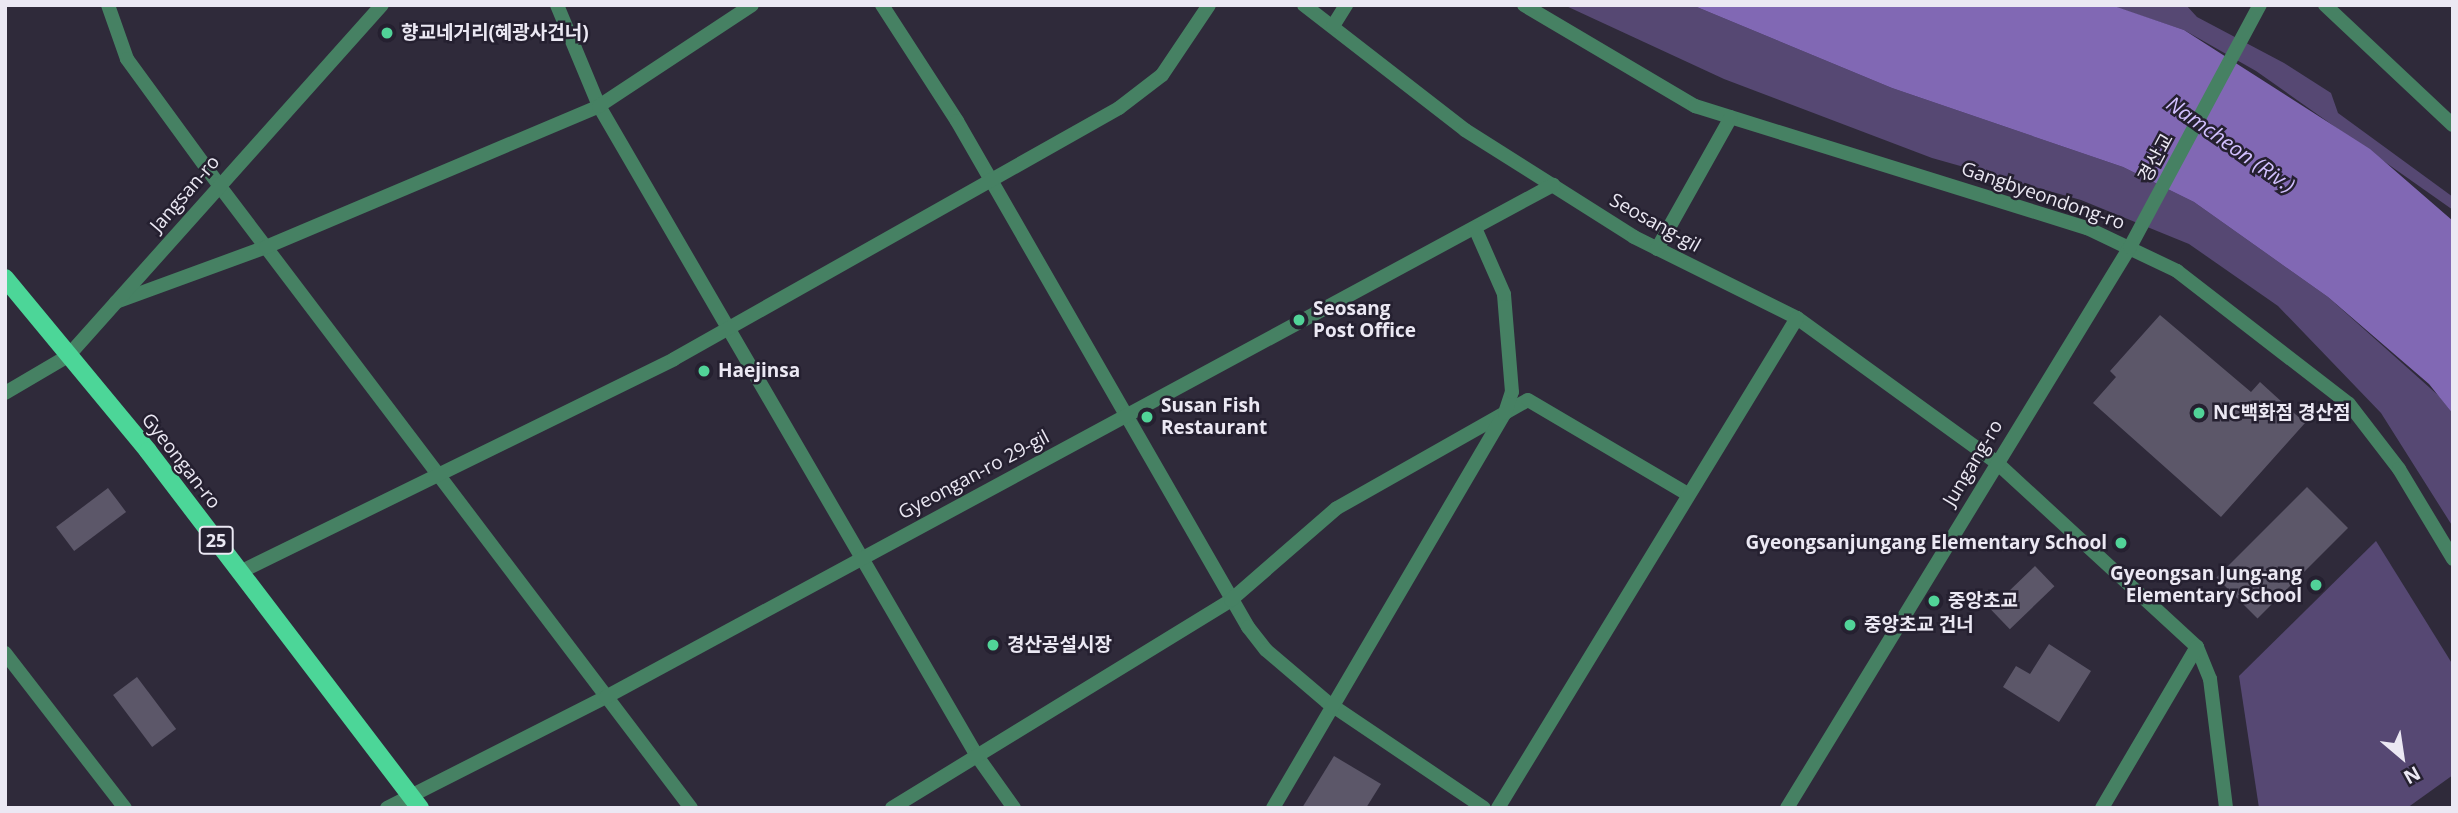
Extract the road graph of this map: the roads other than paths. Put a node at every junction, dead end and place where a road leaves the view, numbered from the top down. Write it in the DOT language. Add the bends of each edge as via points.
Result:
graph roads {
  1 [pos="108,5"];
  2 [pos="382,5"];
  3 [pos="557,5"];
  4 [pos="752,5"];
  5 [pos="882,5"];
  6 [pos="1209,5"];
  7 [pos="1304,5"];
  8 [pos="1346,5"];
  9 [pos="1524,5"];
  10 [pos="2325,5"];
  11 [pos="2258,9"];
  12 [pos="1333,26"];
  13 [pos="599,106"];
  14 [pos="1731,117"];
  15 [pos="2453,125"];
  16 [pos="990,180"];
  17 [pos="218,184"];
  18 [pos="1553,185"];
  19 [pos="1475,228"];
  20 [pos="266,247"];
  21 [pos="2130,247"];
  22 [pos="1657,249"];
  23 [pos="5,278"];
  24 [pos="116,302"];
  25 [pos="1797,318"];
  26 [pos="730,327"];
  27 [pos="68,356"];
  28 [pos="5,393"];
  29 [pos="1505,413"];
  30 [pos="1128,415"];
  31 [pos="1996,463"];
  32 [pos="439,475"];
  33 [pos="1686,493"];
  34 [pos="862,556"];
  35 [pos="2453,559"];
  36 [pos="240,572"];
  37 [pos="1231,600"];
  38 [pos="2197,647"];
  39 [pos="5,653"];
  40 [pos="606,696"];
  41 [pos="1333,706"];
  42 [pos="977,757"];
  43 [pos="415,801"];
  44 [pos="125,808"];
  45 [pos="387,808"];
  46 [pos="691,808"];
  47 [pos="892,808"];
  48 [pos="1014,808"];
  49 [pos="1273,808"];
  50 [pos="1484,808"];
  51 [pos="1498,808"];
  52 [pos="1787,808"];
  53 [pos="2102,808"];
  54 [pos="2226,808"];
  1 -- 17 [label="street" via="127,59"];
  2 -- 17 [label="street, Jangsan-ro"];
  3 -- 13 [label="street"];
  4 -- 13 [label="street"];
  5 -- 16 [label="street"];
  6 -- 16 [label="street" via="1162,75 1119,108"];
  7 -- 12 [label="street, Seosang-gil"];
  8 -- 12 [label="street"];
  9 -- 14 [label="street, Gangbyeondong-ro" via="1695,106"];
  10 -- 15 [label="street"];
  11 -- 21 [label="street, 경산교"];
  12 -- 18 [label="street, Seosang-gil" via="1465,130"];
  13 -- 20 [label="street"];
  13 -- 26 [label="street"];
  14 -- 21 [label="street, Gangbyeondong-ro" via="2063,220"];
  14 -- 22 [label="street"];
  16 -- 26 [label="street"];
  16 -- 30 [label="street"];
  17 -- 20 [label="street"];
  17 -- 24 [label="street, Jangsan-ro"];
  18 -- 19 [label="street, Gyeongan-ro 29-gil"];
  18 -- 22 [label="street, Seosang-gil"];
  19 -- 29 [label="street" via="1504,295 1512,392"];
  19 -- 30 [label="street, Gyeongan-ro 29-gil"];
  20 -- 24 [label="street"];
  20 -- 32 [label="street"];
  21 -- 31 [label="street, Jungang-ro"];
  21 -- 35 [label="street, Gangbyeondong-ro" via="2210,293 2348,404 2399,469"];
  22 -- 25 [label="street, Seosang-gil"];
  23 -- 27 [label="main road, Gyeongan-ro / 25"];
  24 -- 27 [label="street, Jangsan-ro"];
  25 -- 31 [label="street, Seosang-gil"];
  25 -- 33 [label="street"];
  26 -- 32 [label="street"];
  26 -- 34 [label="street"];
  27 -- 28 [label="street, Jangsan-ro"];
  27 -- 36 [label="main road, Gyeongan-ro / 25"];
  29 -- 33 [label="street" via="1528,400"];
  29 -- 37 [label="street" via="1337,508"];
  29 -- 41 [label="street"];
  30 -- 34 [label="street, Gyeongan-ro 29-gil"];
  30 -- 37 [label="street"];
  31 -- 38 [label="street, Seosang-gil"];
  31 -- 52 [label="street, Jungang-ro"];
  32 -- 36 [label="street"];
  32 -- 40 [label="street"];
  33 -- 51 [label="street"];
  34 -- 40 [label="street, Gyeongan-ro 29-gil"];
  34 -- 42 [label="street"];
  36 -- 43 [label="main road, Gyeongan-ro / 25"];
  37 -- 41 [label="street" via="1266,650"];
  37 -- 42 [label="street"];
  38 -- 53 [label="street"];
  38 -- 54 [label="street" via="2210,679"];
  39 -- 44 [label="street"];
  40 -- 43 [label="street, Gyeongan-ro 29-gil"];
  40 -- 46 [label="street"];
  41 -- 49 [label="street"];
  41 -- 50 [label="street"];
  42 -- 47 [label="street"];
  42 -- 48 [label="street"];
  43 -- 45 [label="street, Gyeongan-ro 29-gil"];
}
